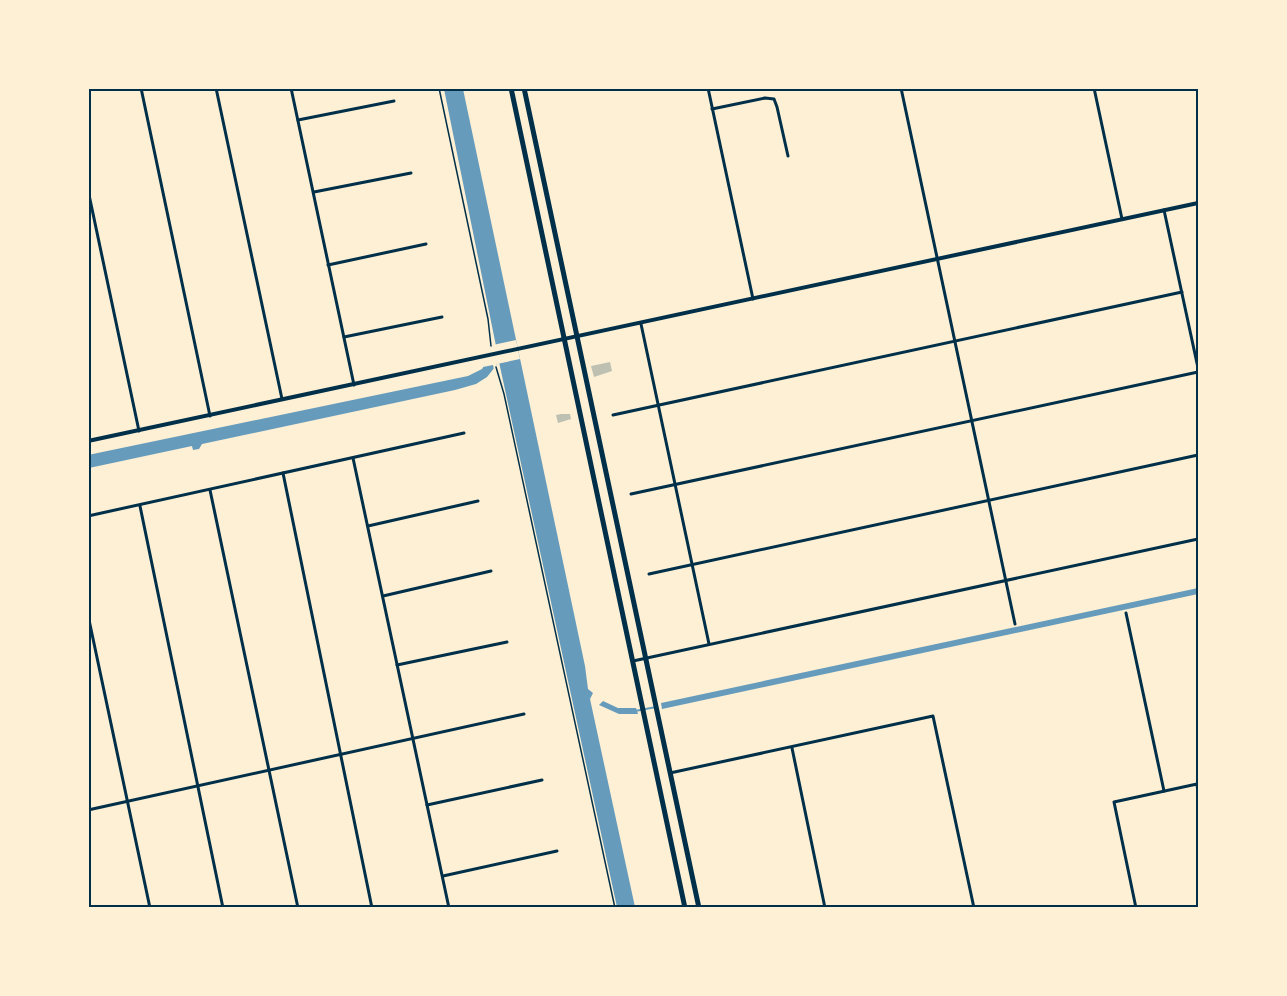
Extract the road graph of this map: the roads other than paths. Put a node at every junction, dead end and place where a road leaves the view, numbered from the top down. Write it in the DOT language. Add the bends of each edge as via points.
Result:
graph roads {
  1 [pos="141,88"];
  2 [pos="216,88"];
  3 [pos="291,88"];
  4 [pos="511,88"];
  5 [pos="524,88"];
  6 [pos="708,88"];
  7 [pos="901,88"];
  8 [pos="1094,88"];
  9 [pos="394,101"];
  10 [pos="526,103"];
  11 [pos="514,105"];
  12 [pos="712,109"];
  13 [pos="298,120"];
  14 [pos="788,156"];
  15 [pos="411,173"];
  16 [pos="88,190"];
  17 [pos="314,192"];
  18 [pos="1198,203"];
  19 [pos="1164,210"];
  20 [pos="1122,219"];
  21 [pos="557,242"];
  22 [pos="426,244"];
  23 [pos="544,245"];
  24 [pos="937,260"];
  25 [pos="328,265"];
  26 [pos="1182,292"];
  27 [pos="753,299"];
  28 [pos="442,317"];
  29 [pos="641,324"];
  30 [pos="344,337"];
  31 [pos="577,337"];
  32 [pos="565,340"];
  33 [pos="954,341"];
  34 [pos="1198,370"];
  35 [pos="354,385"];
  36 [pos="282,401"];
  37 [pos="658,405"];
  38 [pos="613,415"];
  39 [pos="210,416"];
  40 [pos="972,421"];
  41 [pos="139,431"];
  42 [pos="464,433"];
  43 [pos="88,441"];
  44 [pos="1198,455"];
  45 [pos="353,458"];
  46 [pos="283,473"];
  47 [pos="676,485"];
  48 [pos="210,490"];
  49 [pos="631,494"];
  50 [pos="478,501"];
  51 [pos="989,501"];
  52 [pos="140,506"];
  53 [pos="88,516"];
  54 [pos="368,526"];
  55 [pos="1198,539"];
  56 [pos="692,564"];
  57 [pos="491,571"];
  58 [pos="650,574"];
  59 [pos="1006,581"];
  60 [pos="383,596"];
  61 [pos="1126,613"];
  62 [pos="88,615"];
  63 [pos="1015,624"];
  64 [pos="507,642"];
  65 [pos="709,644"];
  66 [pos="645,658"];
  67 [pos="633,661"];
  68 [pos="397,665"];
  69 [pos="524,714"];
  70 [pos="413,738"];
  71 [pos="792,747"];
  72 [pos="341,754"];
  73 [pos="269,770"];
  74 [pos="670,773"];
  75 [pos="657,775"];
  76 [pos="542,780"];
  77 [pos="197,786"];
  78 [pos="1164,791"];
  79 [pos="1198,792"];
  80 [pos="128,801"];
  81 [pos="427,805"];
  82 [pos="88,810"];
  83 [pos="556,851"];
  84 [pos="442,876"];
  85 [pos="150,908"];
  86 [pos="223,908"];
  87 [pos="298,908"];
  88 [pos="372,908"];
  89 [pos="449,908"];
  90 [pos="685,908"];
  91 [pos="699,908"];
  92 [pos="825,908"];
  93 [pos="974,908"];
  94 [pos="1136,908"];
  1 -- 39 [label="street"];
  2 -- 36 [label="street"];
  3 -- 13 [label="street"];
  4 -- 11 [label="main road"];
  5 -- 10 [label="main road"];
  6 -- 12 [label="street"];
  7 -- 24 [label="street"];
  8 -- 20 [label="street"];
  9 -- 13 [label="street"];
  10 -- 11 [label="main road"];
  10 -- 21 [label="main road"];
  11 -- 23 [label="main road"];
  12 -- 14 [label="street" via="774,99"];
  12 -- 27 [label="street"];
  13 -- 17 [label="street"];
  15 -- 17 [label="street"];
  16 -- 41 [label="street"];
  17 -- 25 [label="street"];
  18 -- 19 [label="street"];
  19 -- 20 [label="street"];
  19 -- 26 [label="street"];
  20 -- 24 [label="street"];
  21 -- 23 [label="main road"];
  21 -- 31 [label="main road"];
  22 -- 25 [label="street"];
  23 -- 32 [label="main road"];
  24 -- 27 [label="street"];
  24 -- 33 [label="street"];
  25 -- 30 [label="street"];
  26 -- 33 [label="street"];
  26 -- 34 [label="street"];
  27 -- 29 [label="street"];
  28 -- 30 [label="street"];
  29 -- 31 [label="street"];
  29 -- 37 [label="street"];
  30 -- 35 [label="street"];
  31 -- 32 [label="street"];
  31 -- 66 [label="main road"];
  32 -- 35 [label="street"];
  32 -- 67 [label="main road"];
  33 -- 37 [label="street"];
  33 -- 40 [label="street"];
  34 -- 40 [label="street"];
  35 -- 36 [label="street"];
  36 -- 39 [label="street"];
  37 -- 38 [label="street"];
  37 -- 47 [label="street"];
  39 -- 41 [label="street"];
  40 -- 47 [label="street"];
  40 -- 51 [label="street"];
  41 -- 43 [label="street"];
  42 -- 45 [label="street"];
  44 -- 51 [label="street"];
  45 -- 46 [label="street"];
  45 -- 54 [label="street"];
  46 -- 48 [label="street"];
  46 -- 72 [label="street"];
  47 -- 49 [label="street"];
  47 -- 56 [label="street"];
  48 -- 52 [label="street"];
  48 -- 73 [label="street"];
  50 -- 54 [label="street"];
  51 -- 56 [label="street"];
  51 -- 59 [label="street"];
  52 -- 53 [label="street"];
  52 -- 77 [label="street"];
  54 -- 60 [label="street"];
  55 -- 59 [label="street"];
  56 -- 58 [label="street"];
  56 -- 65 [label="street"];
  57 -- 60 [label="street"];
  59 -- 63 [label="street"];
  59 -- 65 [label="street"];
  60 -- 68 [label="street"];
  61 -- 78 [label="street"];
  62 -- 80 [label="street"];
  64 -- 68 [label="street"];
  65 -- 66 [label="street"];
  66 -- 67 [label="street"];
  66 -- 74 [label="main road"];
  67 -- 75 [label="main road"];
  68 -- 70 [label="street"];
  69 -- 70 [label="street"];
  70 -- 72 [label="street"];
  70 -- 81 [label="street"];
  71 -- 74 [label="street"];
  71 -- 92 [label="street"];
  71 -- 93 [label="street" via="933,716"];
  72 -- 73 [label="street"];
  72 -- 88 [label="street"];
  73 -- 77 [label="street"];
  73 -- 87 [label="street"];
  74 -- 75 [label="main road"];
  74 -- 91 [label="main road"];
  75 -- 90 [label="main road"];
  76 -- 81 [label="street"];
  77 -- 80 [label="street"];
  77 -- 86 [label="street"];
  78 -- 79 [label="street" via="1197,784"];
  78 -- 94 [label="street" via="1114,802"];
  80 -- 82 [label="street"];
  80 -- 85 [label="street"];
  81 -- 84 [label="street"];
  83 -- 84 [label="street"];
  84 -- 89 [label="street"];
}
